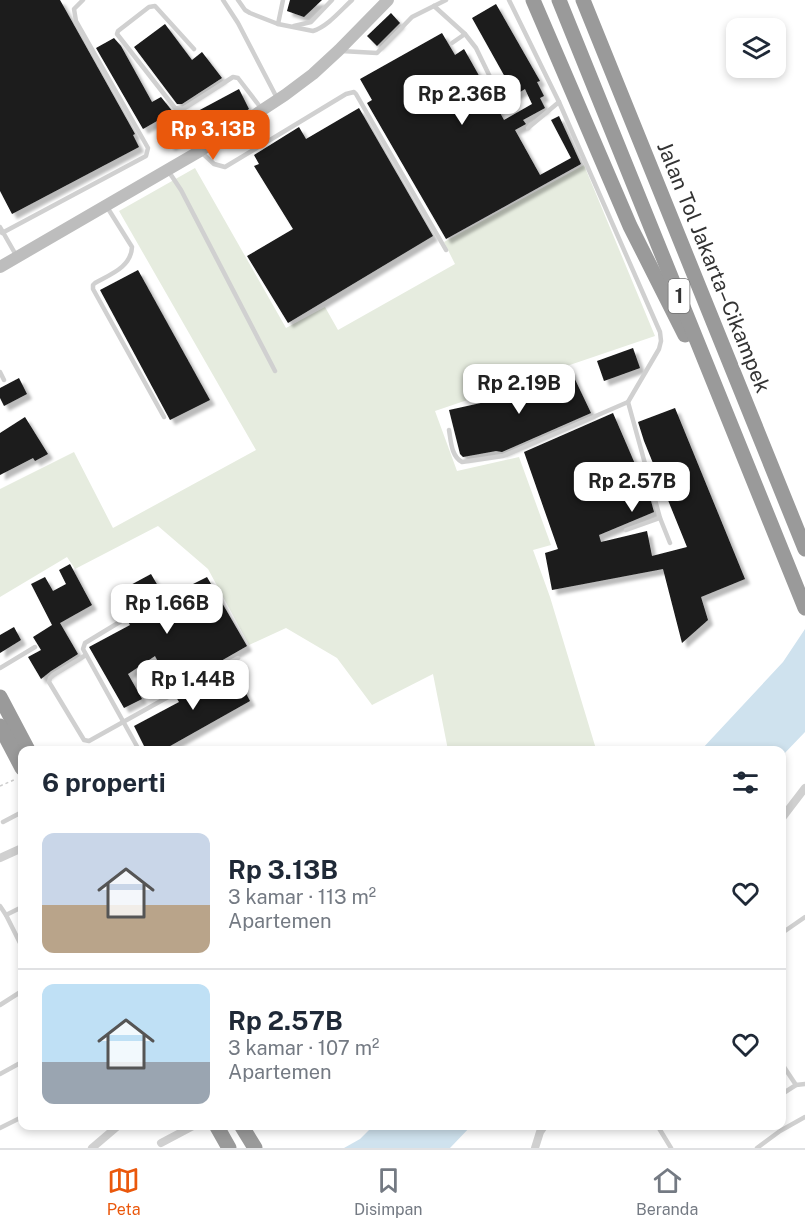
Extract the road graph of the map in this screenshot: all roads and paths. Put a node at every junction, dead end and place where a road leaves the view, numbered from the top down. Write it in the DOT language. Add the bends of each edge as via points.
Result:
graph roads {
  1 [pos="83,0"];
  2 [pos="223,0"];
  3 [pos="238,0"];
  4 [pos="283,0"];
  5 [pos="332,0"];
  6 [pos="352,0"];
  7 [pos="388,0"];
  8 [pos="447,0"];
  9 [pos="509,0"];
  10 [pos="533,0"];
  11 [pos="559,0"];
  12 [pos="583,0"];
  13 [pos="434,6"];
  14 [pos="278,24"];
  15 [pos="287,26"];
  16 [pos="465,34"];
  17 [pos="452,43"];
  18 [pos="194,49"];
  19 [pos="339,51"];
  20 [pos="492,81"];
  21 [pos="278,100"];
  22 [pos="559,102"];
  23 [pos="263,110"];
  24 [pos="528,128"];
  25 [pos="200,151"];
  26 [pos="168,170"];
  27 [pos="107,205"];
  28 [pos="1,230"];
  29 [pos="446,250"];
  30 [pos="18,258"];
  31 [pos="0,267"];
  32 [pos="274,371"];
  33 [pos="0,372"];
  34 [pos="4,380"];
  35 [pos="628,402"];
  36 [pos="164,417"];
  37 [pos="449,430"];
  38 [pos="733,431"];
  39 [pos="660,518"];
  40 [pos="626,530"];
  41 [pos="670,543"];
  42 [pos="805,549"];
  43 [pos="805,608"];
  44 [pos="123,620"];
  45 [pos="35,647"];
  46 [pos="86,655"];
  47 [pos="238,658"];
  48 [pos="0,668"];
  49 [pos="0,698"];
  50 [pos="124,721"];
  51 [pos="0,726"];
  52 [pos="26,746"];
  53 [pos="137,746"];
  54 [pos="18,760"];
  55 [pos="18,778"];
  56 [pos="0,786"];
  57 [pos="805,788"];
  58 [pos="786,813"];
  59 [pos="18,814"];
  60 [pos="3,822"];
  61 [pos="18,850"];
  62 [pos="0,858"];
  63 [pos="0,906"];
  64 [pos="18,909"];
  65 [pos="6,915"];
  66 [pos="805,917"];
  67 [pos="786,930"];
  68 [pos="18,940"];
  69 [pos="18,994"];
  70 [pos="0,1005"];
  71 [pos="18,1064"];
  72 [pos="786,1070"];
  73 [pos="0,1074"];
  74 [pos="805,1084"];
  75 [pos="796,1085"];
  76 [pos="786,1091"];
  77 [pos="805,1117"];
  78 [pos="18,1119"];
  79 [pos="0,1128"];
  80 [pos="786,1128"];
  81 [pos="113,1130"];
  82 [pos="186,1130"];
  83 [pos="218,1130"];
  84 [pos="244,1130"];
  85 [pos="541,1130"];
  86 [pos="660,1130"];
  87 [pos="780,1131"];
  88 [pos="161,1143"];
  89 [pos="227,1147"];
  90 [pos="92,1148"];
  91 [pos="255,1148"];
  92 [pos="535,1148"];
  93 [pos="671,1148"];
  94 [pos="757,1148"];
  1 -- 28 [label="lane" via="74,9 76,21 148,152"];
  2 -- 21 [label="lane"];
  3 -- 14 [label="lane" via="247,12"];
  4 -- 14 [label="lane"];
  5 -- 15 [label="lane" via="309,23"];
  6 -- 15 [label="lane" via="315,30"];
  7 -- 19 [label="street"];
  8 -- 13 [label="lane"];
  9 -- 22 [label="lane"];
  10 -- 38 [label="highway" via="630,226"];
  11 -- 38 [label="highway, Jalan Tol Jakarta–Cikampek / 1"];
  12 -- 42 [label="highway, Jalan Tol Jakarta–Cikampek / 1"];
  13 -- 16 [label="lane"];
  13 -- 19 [label="lane" via="412,16 378,53"];
  14 -- 15 [label="lane"];
  16 -- 17 [label="lane"];
  16 -- 20 [label="lane"];
  18 -- 23 [label="lane" via="155,6 117,34 175,108 183,109 233,77 238,78"];
  19 -- 21 [label="street"];
  21 -- 23 [label="street"];
  22 -- 24 [label="lane"];
  22 -- 35 [label="lane" via="660,332 659,349"];
  23 -- 25 [label="street"];
  25 -- 26 [label="street"];
  25 -- 29 [label="lane" via="214,164 225,167 354,92"];
  26 -- 27 [label="street"];
  26 -- 32 [label="lane"];
  27 -- 30 [label="street"];
  27 -- 36 [label="lane" via="132,253 124,266 95,283 93,290"];
  28 -- 30 [label="lane"];
  30 -- 31 [label="street"];
  33 -- 34 [label="lane"];
  35 -- 37 [label="lane" via="503,456 462,462 455,455"];
  35 -- 39 [label="lane"];
  38 -- 43 [label="highway, Jalan Tol Jakarta–Cikampek / 1"];
  39 -- 40 [label="lane"];
  39 -- 41 [label="lane"];
  44 -- 46 [label="lane" via="85,643"];
  45 -- 48 [label="lane"];
  46 -- 50 [label="lane"];
  46 -- 50 [label="lane" via="50,680 70,718 86,741"];
  47 -- 50 [label="lane"];
  49 -- 52 [label="highway"];
  50 -- 53 [label="lane"];
  51 -- 54 [label="highway"];
  55 -- 56 [label="path"];
  57 -- 58 [label="street"];
  59 -- 60 [label="lane"];
  61 -- 62 [label="street"];
  63 -- 65 [label="lane"];
  64 -- 65 [label="lane"];
  65 -- 68 [label="lane"];
  66 -- 67 [label="lane"];
  69 -- 70 [label="lane"];
  71 -- 73 [label="lane"];
  72 -- 75 [label="lane"];
  74 -- 75 [label="lane"];
  75 -- 76 [label="lane"];
  77 -- 80 [label="lane"];
  78 -- 79 [label="lane"];
  81 -- 90 [label="street"];
  82 -- 88 [label="street"];
  83 -- 89 [label="highway"];
  84 -- 91 [label="highway"];
  85 -- 92 [label="street"];
  86 -- 93 [label="lane"];
  87 -- 94 [label="lane"];
}
